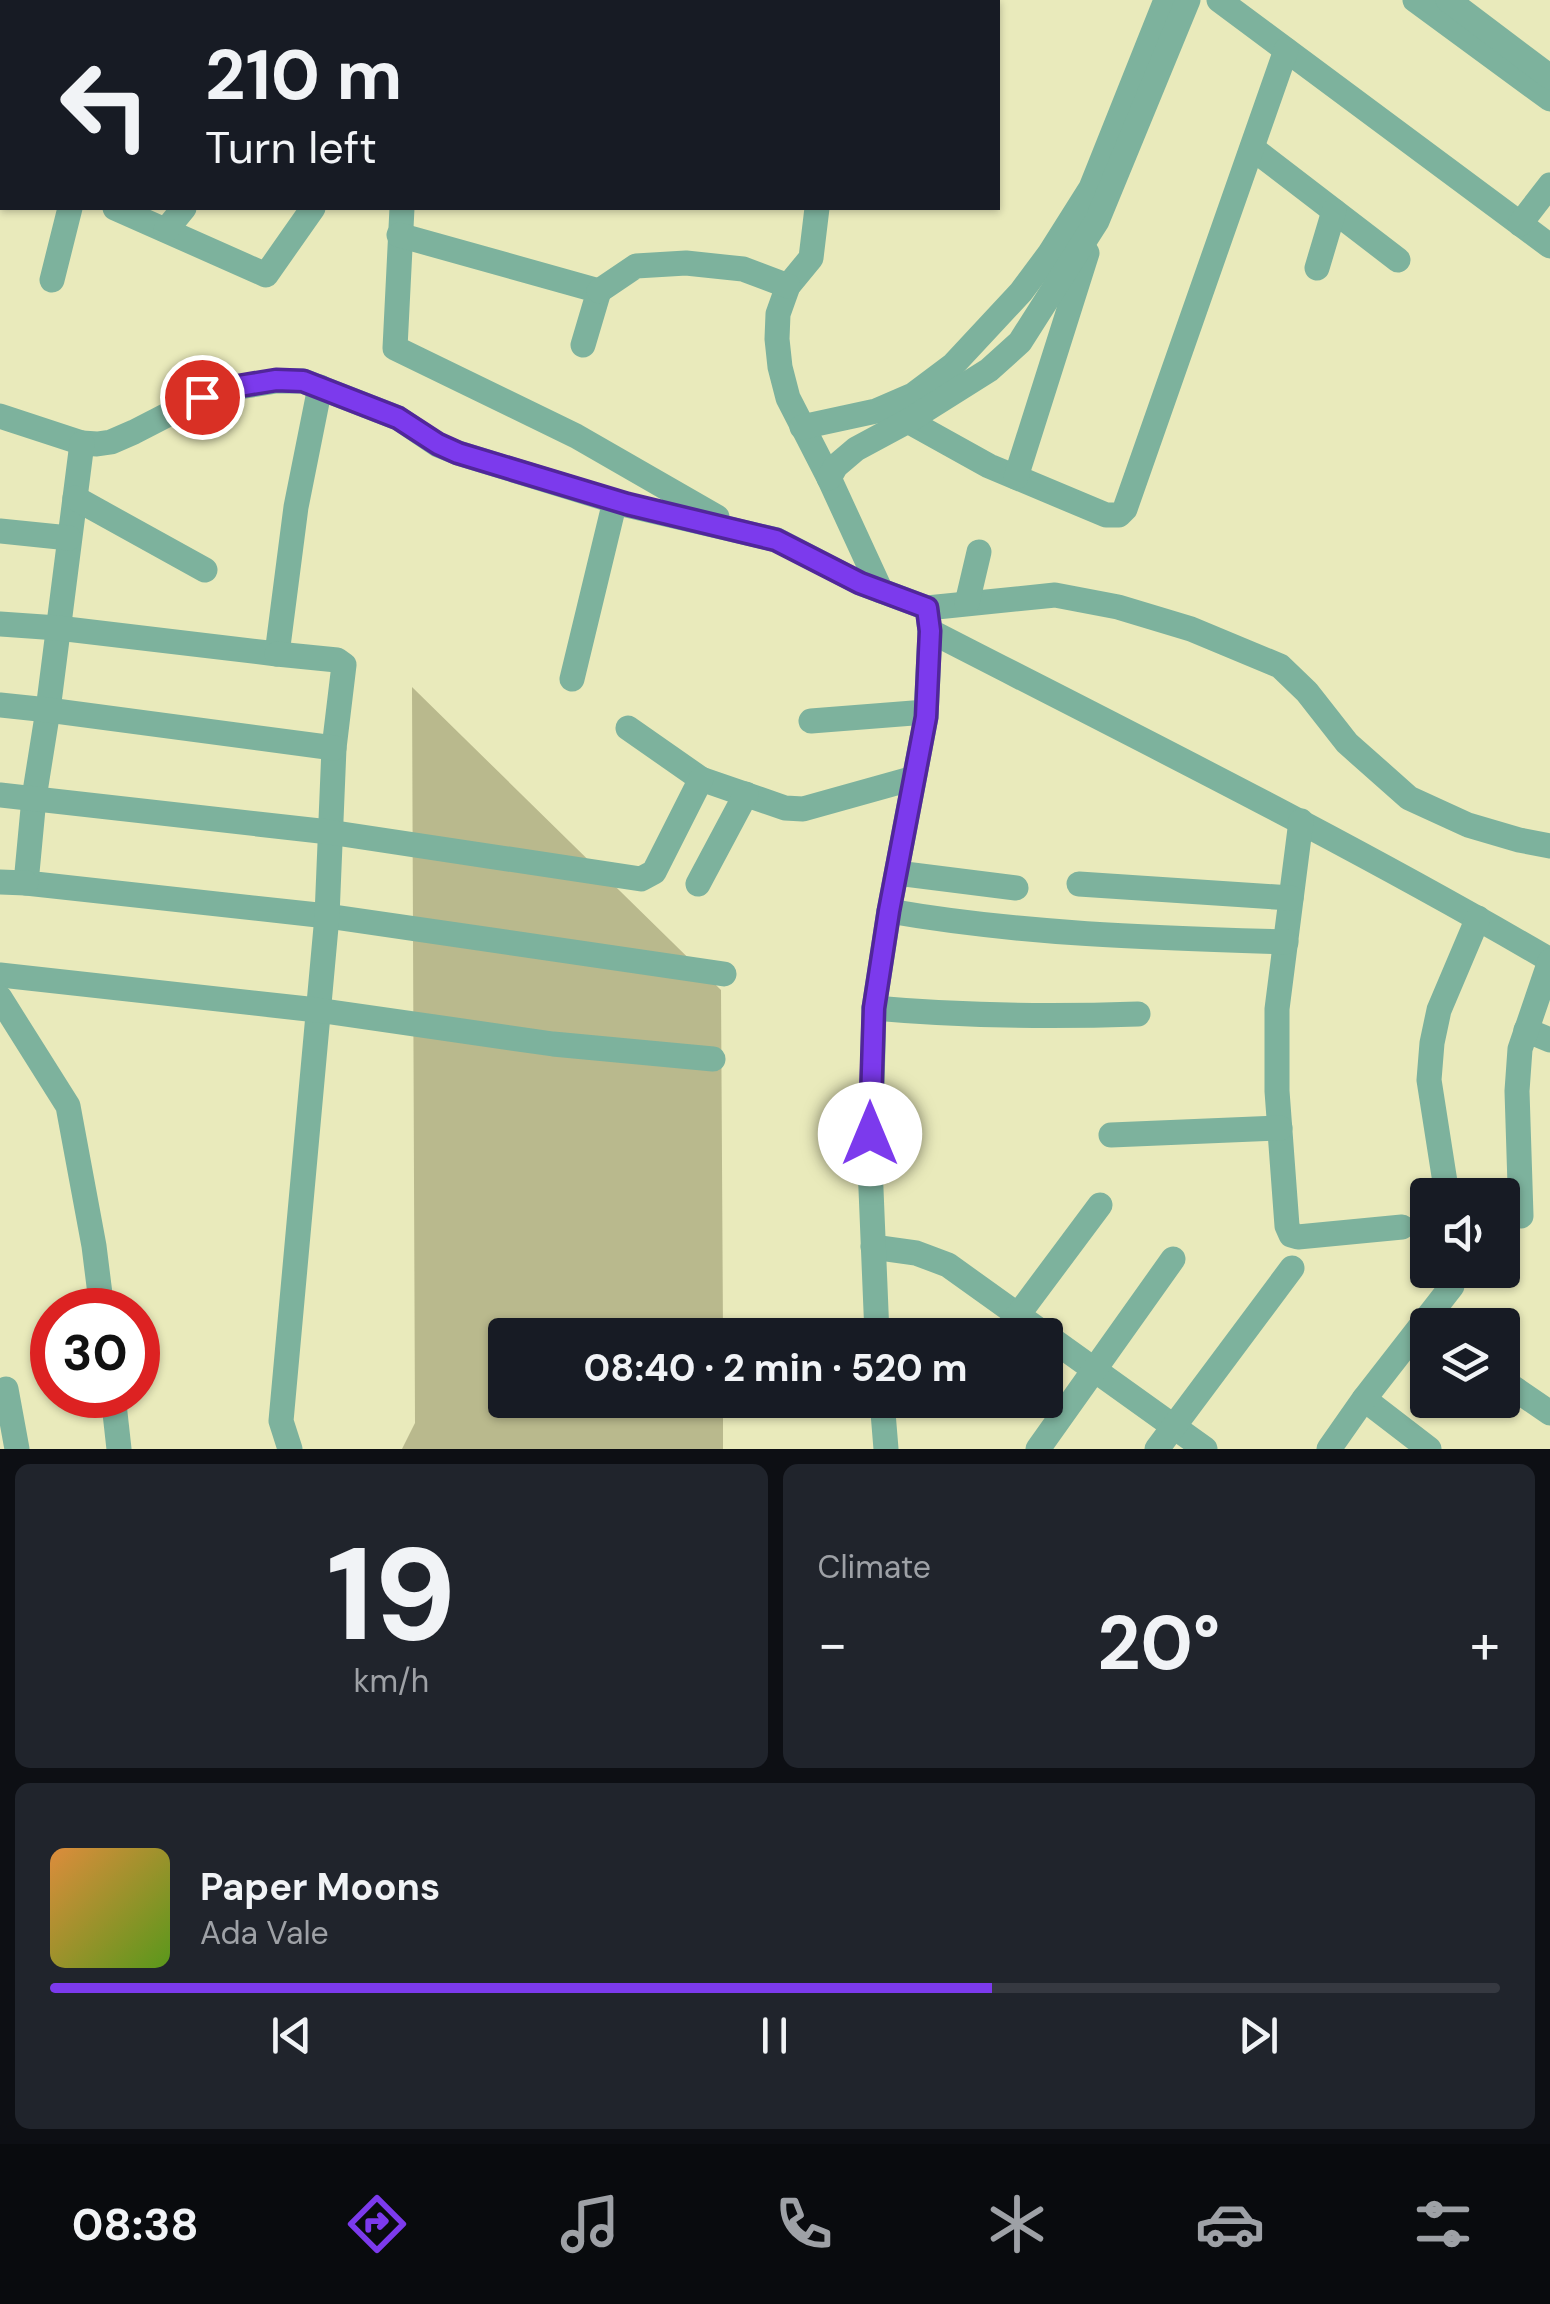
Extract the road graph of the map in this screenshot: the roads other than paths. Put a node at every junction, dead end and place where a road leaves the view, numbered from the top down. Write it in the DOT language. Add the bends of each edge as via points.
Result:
graph roads {
  1 [pos="1166,0"];
  2 [pos="1188,0"];
  3 [pos="1220,0"];
  4 [pos="1415,0"];
  5 [pos="1448,0"];
  6 [pos="1286,50"];
  7 [pos="1550,77"];
  8 [pos="1550,99"];
  9 [pos="1252,148"];
  10 [pos="1550,185"];
  11 [pos="70,210"];
  12 [pos="120,210"];
  13 [pos="182,210"];
  14 [pos="312,210"];
  15 [pos="402,210"];
  16 [pos="818,210"];
  17 [pos="1334,211"];
  18 [pos="1097,221"];
  19 [pos="1520,224"];
  20 [pos="166,230"];
  21 [pos="399,235"];
  22 [pos="1550,246"];
  23 [pos="1398,260"];
  24 [pos="1317,268"];
  25 [pos="52,280"];
  26 [pos="788,286"];
  27 [pos="599,291"];
  28 [pos="583,346"];
  29 [pos="320,387"];
  30 [pos="0,416"];
  31 [pos="908,421"];
  32 [pos="802,426"];
  33 [pos="82,443"];
  34 [pos="1016,477"];
  35 [pos="829,478"];
  36 [pos="74,498"];
  37 [pos="616,501"];
  38 [pos="0,531"];
  39 [pos="742,532"];
  40 [pos="70,538"];
  41 [pos="980,552"];
  42 [pos="206,570"];
  43 [pos="882,591"];
  44 [pos="966,603"];
  45 [pos="928,620"];
  46 [pos="0,624"];
  47 [pos="58,628"];
  48 [pos="277,654"];
  49 [pos="572,679"];
  50 [pos="0,706"];
  51 [pos="48,710"];
  52 [pos="926,712"];
  53 [pos="811,720"];
  54 [pos="628,728"];
  55 [pos="334,748"];
  56 [pos="914,778"];
  57 [pos="701,779"];
  58 [pos="746,794"];
  59 [pos="0,795"];
  60 [pos="34,798"];
  61 [pos="1301,821"];
  62 [pos="329,832"];
  63 [pos="1550,846"];
  64 [pos="896,873"];
  65 [pos="0,882"];
  66 [pos="26,883"];
  67 [pos="698,884"];
  68 [pos="1080,884"];
  69 [pos="1016,888"];
  70 [pos="1291,898"];
  71 [pos="889,911"];
  72 [pos="327,916"];
  73 [pos="1478,918"];
  74 [pos="1286,942"];
  75 [pos="1550,960"];
  76 [pos="724,974"];
  77 [pos="0,975"];
  78 [pos="0,998"];
  79 [pos="874,1008"];
  80 [pos="317,1010"];
  81 [pos="1138,1014"];
  82 [pos="1538,1035"];
  83 [pos="713,1059"];
  84 [pos="1280,1128"];
  85 [pos="1111,1135"];
  86 [pos="1444,1178"];
  87 [pos="1100,1205"];
  88 [pos="1521,1216"];
  89 [pos="1402,1227"];
  90 [pos="873,1247"];
  91 [pos="1173,1259"];
  92 [pos="1292,1268"];
  93 [pos="99,1288"];
  94 [pos="876,1318"];
  95 [pos="1003,1318"];
  96 [pos="1015,1318"];
  97 [pos="1410,1344"];
  98 [pos="1063,1353"];
  99 [pos="1095,1370"];
  100 [pos="6,1389"];
  101 [pos="1520,1392"];
  102 [pos="1364,1400"];
  103 [pos="1550,1413"];
  104 [pos="115,1418"];
  105 [pos="883,1418"];
  106 [pos="1174,1426"];
  107 [pos="17,1449"];
  108 [pos="119,1449"];
  109 [pos="290,1449"];
  110 [pos="886,1449"];
  111 [pos="1038,1449"];
  112 [pos="1157,1449"];
  113 [pos="1205,1449"];
  114 [pos="1329,1449"];
  115 [pos="1429,1449"];
  1 -- 32 [label="street" via="1091,188 1021,292 953,365 913,395 876,411"];
  2 -- 18 [label="street"];
  3 -- 6 [label="street"];
  4 -- 8 [label="street"];
  5 -- 7 [label="street"];
  6 -- 9 [label="street"];
  6 -- 19 [label="street"];
  9 -- 17 [label="street"];
  9 -- 34 [label="street" via="1125,509 1106,516"];
  10 -- 19 [label="street"];
  11 -- 25 [label="street"];
  12 -- 20 [label="street"];
  13 -- 20 [label="street"];
  14 -- 20 [label="street" via="266,274"];
  15 -- 21 [label="street"];
  16 -- 26 [label="street" via="812,258"];
  17 -- 23 [label="street"];
  17 -- 24 [label="street"];
  18 -- 31 [label="street" via="1020,342 989,370"];
  18 -- 34 [label="street"];
  19 -- 22 [label="street"];
  21 -- 27 [label="street"];
  21 -- 39 [label="street" via="395,348 576,436"];
  26 -- 27 [label="street" via="743,269 686,263 636,266"];
  26 -- 32 [label="street" via="777,339 788,398"];
  27 -- 28 [label="street"];
  29 -- 33 [label="street" via="290,380 239,386 111,442"];
  29 -- 37 [label="street" via="398,418 458,453"];
  29 -- 48 [label="street"];
  30 -- 33 [label="street"];
  31 -- 34 [label="street"];
  31 -- 35 [label="street" via="856,449"];
  32 -- 35 [label="street"];
  33 -- 36 [label="street"];
  35 -- 43 [label="street"];
  36 -- 40 [label="street"];
  36 -- 42 [label="street"];
  37 -- 39 [label="street"];
  37 -- 49 [label="street"];
  38 -- 40 [label="street"];
  39 -- 43 [label="street" via="776,540"];
  40 -- 47 [label="street"];
  41 -- 44 [label="street"];
  43 -- 45 [label="street"];
  44 -- 45 [label="street"];
  44 -- 63 [label="street" via="1054,596 1118,606 1209,636 1280,666 1347,743 1408,798 1468,825"];
  45 -- 52 [label="street"];
  45 -- 61 [label="street"];
  46 -- 47 [label="street"];
  47 -- 48 [label="street"];
  47 -- 51 [label="street"];
  48 -- 55 [label="street" via="344,666"];
  50 -- 51 [label="street"];
  51 -- 55 [label="street"];
  51 -- 60 [label="street"];
  52 -- 53 [label="street"];
  52 -- 56 [label="street"];
  54 -- 57 [label="street"];
  55 -- 62 [label="street"];
  56 -- 58 [label="street" via="803,809"];
  56 -- 64 [label="street"];
  57 -- 58 [label="street"];
  57 -- 62 [label="street" via="654,872 641,879"];
  58 -- 67 [label="street"];
  59 -- 60 [label="street"];
  60 -- 62 [label="street"];
  60 -- 66 [label="street"];
  61 -- 70 [label="street"];
  61 -- 73 [label="street"];
  62 -- 72 [label="street"];
  64 -- 69 [label="street"];
  64 -- 71 [label="street"];
  65 -- 66 [label="street"];
  66 -- 72 [label="street"];
  68 -- 70 [label="street"];
  70 -- 74 [label="street"];
  71 -- 74 [label="street" via="1020,929"];
  71 -- 79 [label="street"];
  72 -- 76 [label="street"];
  72 -- 80 [label="street"];
  73 -- 75 [label="street"];
  73 -- 86 [label="street" via="1438,1010 1432,1044 1429,1080"];
  74 -- 84 [label="street" via="1277,1009"];
  75 -- 82 [label="street"];
  77 -- 80 [label="street"];
  78 -- 93 [label="street" via="68,1106"];
  79 -- 81 [label="street" via="948,1015"];
  79 -- 90 [label="street"];
  80 -- 83 [label="street"];
  80 -- 109 [label="street" via="282,1421"];
  82 -- 88 [label="street" via="1520,1048"];
  84 -- 85 [label="street"];
  84 -- 89 [label="street" via="1291,1235"];
  87 -- 96 [label="street"];
  90 -- 94 [label="street"];
  90 -- 95 [label="street" via="948,1265"];
  91 -- 99 [label="street"];
  92 -- 106 [label="street"];
  97 -- 102 [label="street"];
  98 -- 99 [label="street"];
  99 -- 106 [label="street"];
  99 -- 111 [label="street"];
  100 -- 107 [label="street"];
  101 -- 103 [label="street"];
  102 -- 114 [label="street"];
  102 -- 115 [label="street"];
  104 -- 108 [label="street"];
  105 -- 110 [label="street"];
  106 -- 112 [label="street"];
  106 -- 113 [label="street"];
}
